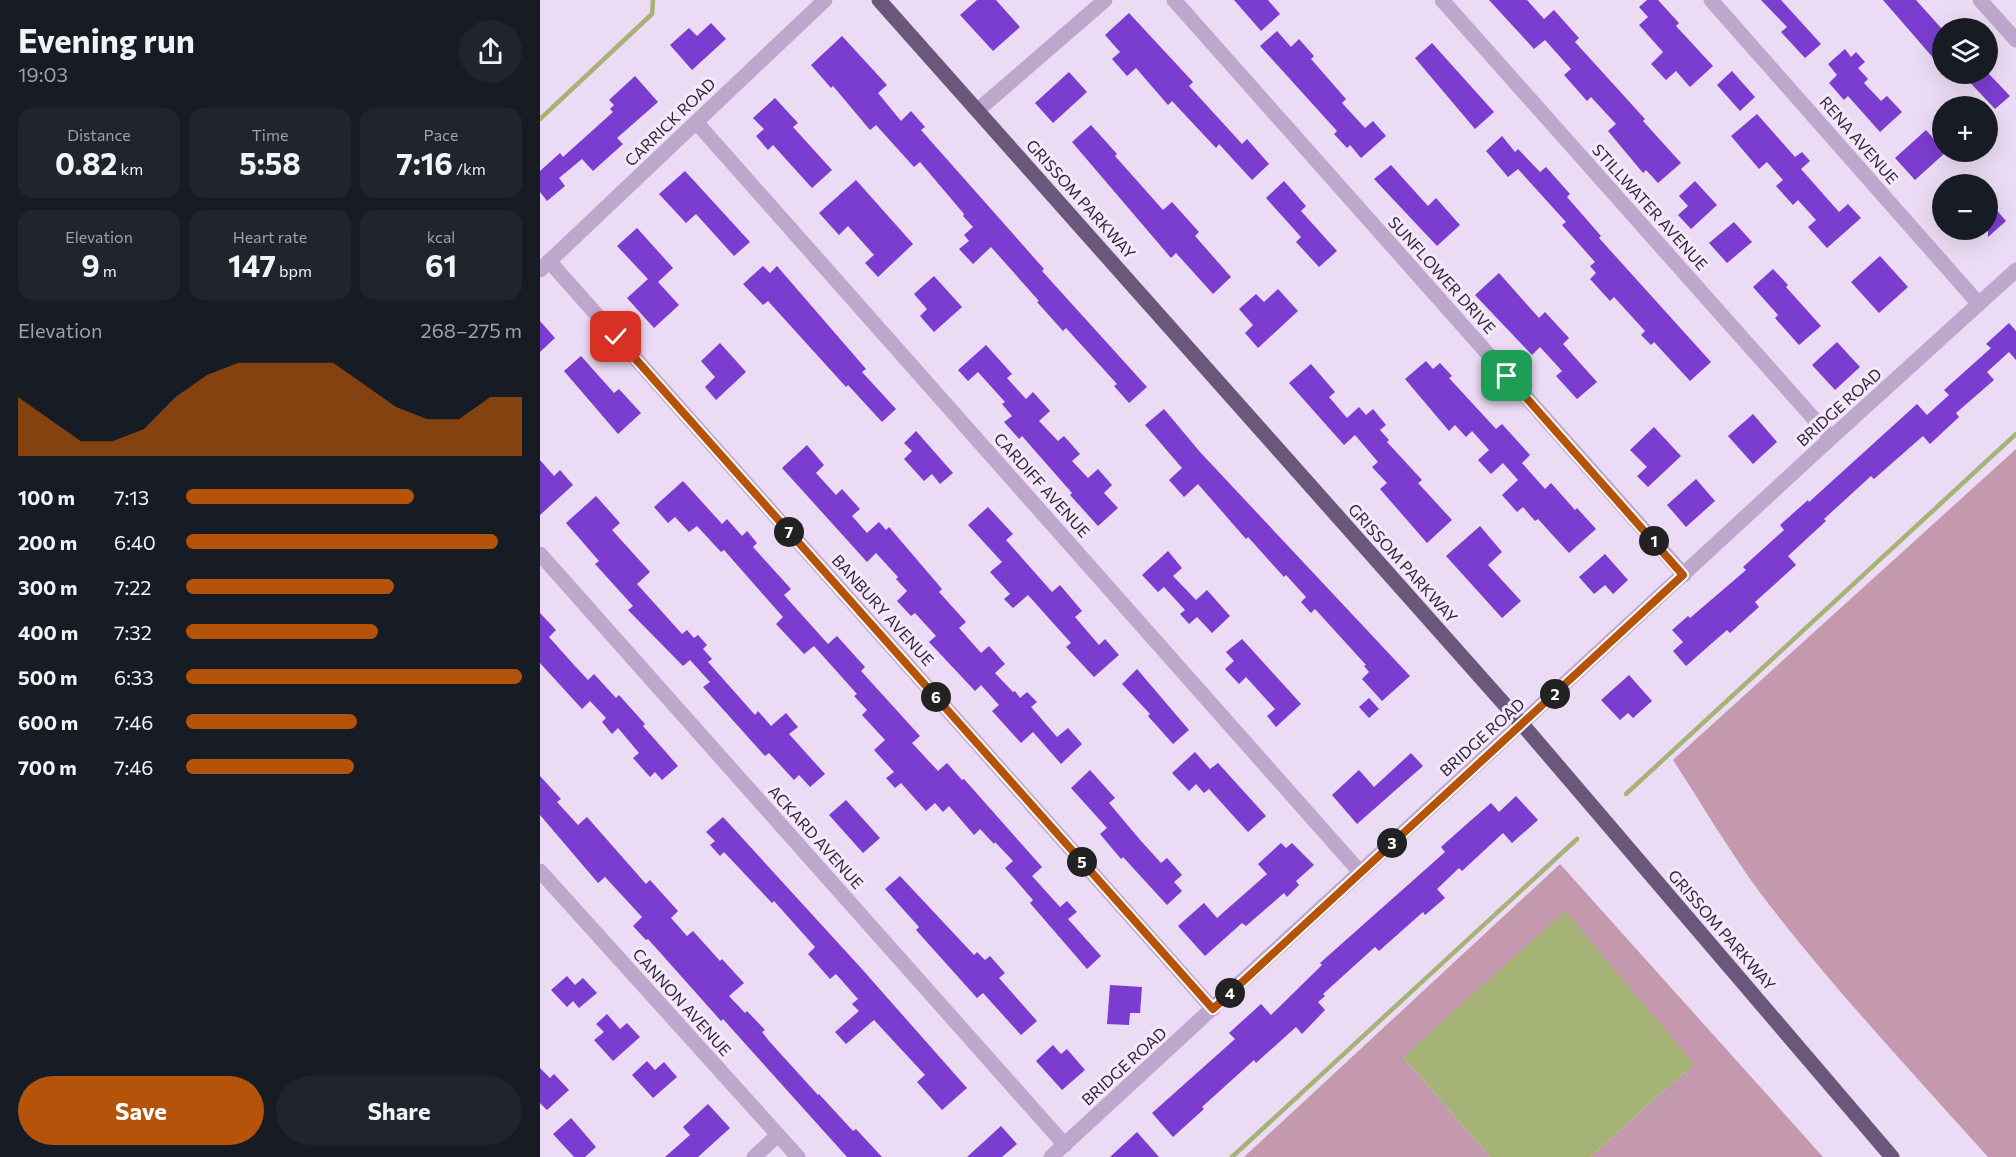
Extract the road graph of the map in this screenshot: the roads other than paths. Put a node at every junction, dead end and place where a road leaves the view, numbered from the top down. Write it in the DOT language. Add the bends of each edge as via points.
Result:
graph roads {
  1 [pos="825,0"];
  2 [pos="879,0"];
  3 [pos="1105,0"];
  4 [pos="1174,0"];
  5 [pos="1442,0"];
  6 [pos="1711,0"];
  7 [pos="1980,0"];
  8 [pos="2016,40"];
  9 [pos="978,110"];
  10 [pos="696,122"];
  11 [pos="545,266"];
  12 [pos="2016,270"];
  13 [pos="1979,304"];
  14 [pos="1831,438"];
  15 [pos="540,554"];
  16 [pos="1683,575"];
  17 [pos="1522,724"];
  18 [pos="540,871"];
  19 [pos="1360,872"];
  20 [pos="1213,1009"];
  21 [pos="778,1135"];
  22 [pos="1065,1144"];
  23 [pos="754,1157"];
  24 [pos="798,1157"];
  25 [pos="1052,1157"];
  26 [pos="1892,1157"];
  1 -- 10 [label="street, CARRICK ROAD"];
  2 -- 9 [label="main road, GRISSOM PARKWAY"];
  3 -- 9 [label="street"];
  4 -- 16 [label="street, SUNFLOWER DRIVE"];
  5 -- 14 [label="street, STILLWATER AVENUE"];
  6 -- 13 [label="street, RENA AVENUE"];
  7 -- 8 [label="street"];
  9 -- 17 [label="main road, GRISSOM PARKWAY"];
  10 -- 11 [label="street, CARRICK ROAD"];
  10 -- 19 [label="street, CARDIFF AVENUE"];
  11 -- 20 [label="street, BANBURY AVENUE"];
  12 -- 13 [label="street, BRIDGE ROAD"];
  13 -- 14 [label="street, BRIDGE ROAD"];
  14 -- 16 [label="street, BRIDGE ROAD"];
  15 -- 22 [label="street, ACKARD AVENUE"];
  16 -- 17 [label="street, BRIDGE ROAD"];
  17 -- 19 [label="street, BRIDGE ROAD"];
  17 -- 26 [label="main road, GRISSOM PARKWAY"];
  18 -- 21 [label="street, CANNON AVENUE"];
  19 -- 20 [label="street, BRIDGE ROAD"];
  20 -- 22 [label="street, BRIDGE ROAD"];
  21 -- 23 [label="street"];
  21 -- 24 [label="street, CANNON AVENUE"];
  22 -- 25 [label="street, BRIDGE ROAD"];
}
